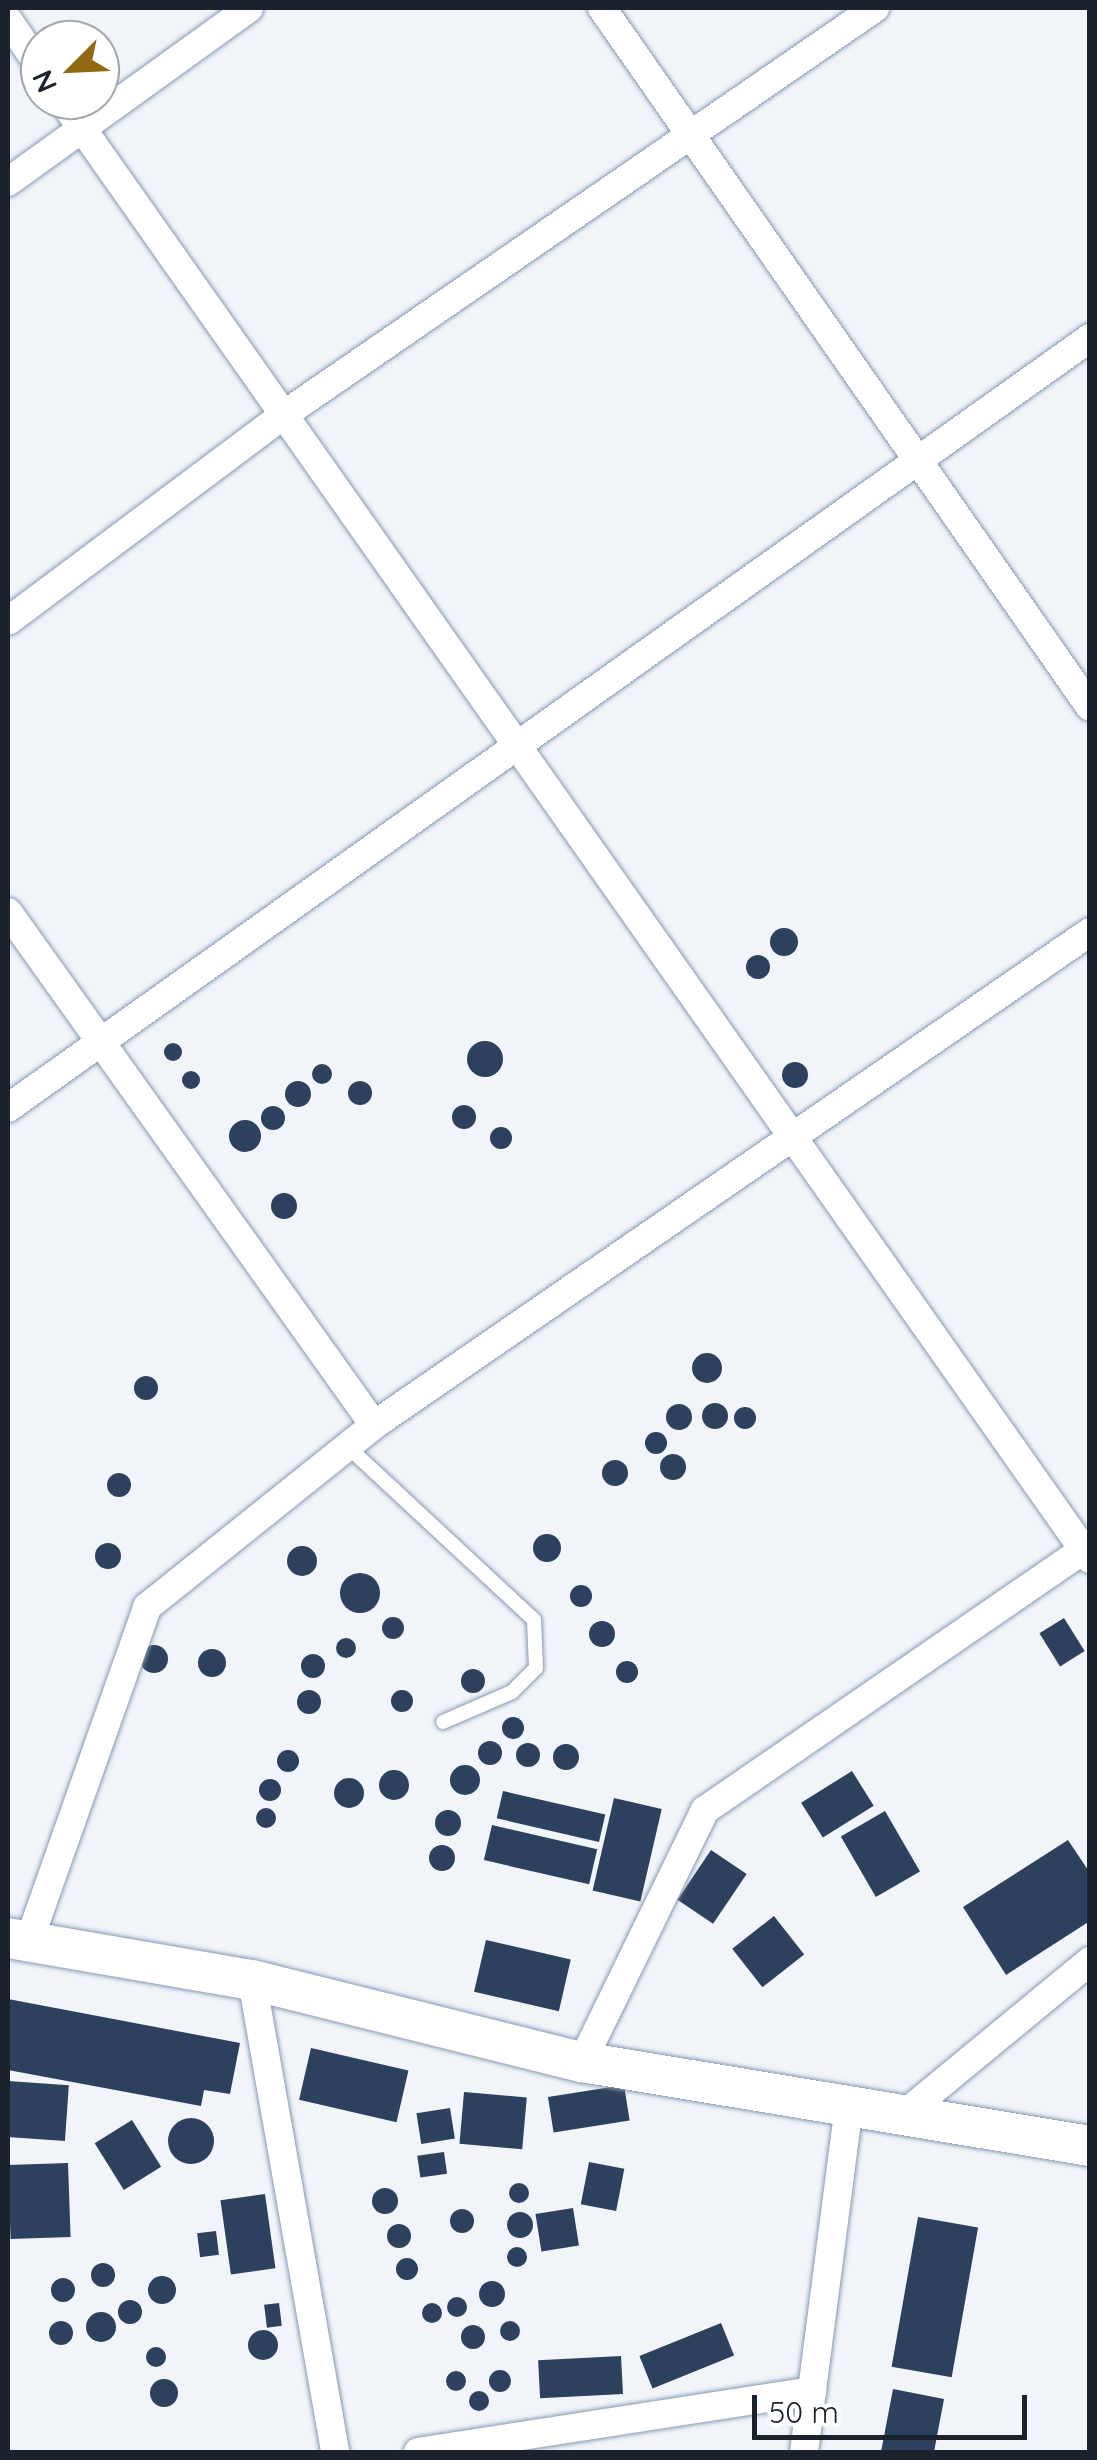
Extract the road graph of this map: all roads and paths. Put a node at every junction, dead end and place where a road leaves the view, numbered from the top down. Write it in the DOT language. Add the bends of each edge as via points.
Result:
graph roads {
  1 [pos="249,8"];
  2 [pos="602,8"];
  3 [pos="875,8"];
  4 [pos="76,120"];
  5 [pos="82,128"];
  6 [pos="690,136"];
  7 [pos="8,182"];
  8 [pos="1090,338"];
  9 [pos="282,416"];
  10 [pos="918,458"];
  11 [pos="8,621"];
  12 [pos="1090,707"];
  13 [pos="517,744"];
  14 [pos="8,912"];
  15 [pos="1090,932"];
  16 [pos="102,1046"];
  17 [pos="8,1108"];
  18 [pos="796,1142"];
  19 [pos="374,1425"];
  20 [pos="348,1447"];
  21 [pos="1087,1551"];
  22 [pos="443,1722"];
  23 [pos="18,1940"];
  24 [pos="1090,1961"];
  25 [pos="252,1980"];
  26 [pos="582,2062"];
  27 [pos="849,2106"];
  28 [pos="902,2116"];
  29 [pos="1090,2146"];
  30 [pos="812,2392"];
  31 [pos="334,2452"];
  32 [pos="418,2452"];
  33 [pos="804,2452"];
  1 -- 5 [label="street"];
  2 -- 6 [label="street"];
  3 -- 6 [label="street"];
  4 -- 5 [label="street"];
  5 -- 7 [label="street"];
  5 -- 9 [label="street"];
  6 -- 9 [label="street"];
  6 -- 10 [label="street"];
  8 -- 10 [label="street"];
  9 -- 11 [label="street"];
  9 -- 13 [label="street"];
  10 -- 12 [label="street"];
  10 -- 13 [label="street"];
  13 -- 16 [label="street"];
  13 -- 18 [label="street"];
  14 -- 16 [label="street"];
  15 -- 18 [label="street"];
  16 -- 17 [label="street"];
  16 -- 19 [label="street"];
  18 -- 19 [label="street"];
  18 -- 21 [label="street"];
  19 -- 20 [label="street"];
  20 -- 22 [label="lane" via="534,1620 536,1668 512,1692"];
  20 -- 23 [label="street" via="147,1606"];
  21 -- 26 [label="street" via="705,1810"];
  23 -- 25 [label="street"];
  24 -- 28 [label="street"];
  25 -- 26 [label="street"];
  25 -- 31 [label="street"];
  26 -- 27 [label="street"];
  27 -- 28 [label="street"];
  27 -- 30 [label="street"];
  28 -- 29 [label="street"];
  30 -- 32 [label="street"];
  30 -- 33 [label="street"];
}
